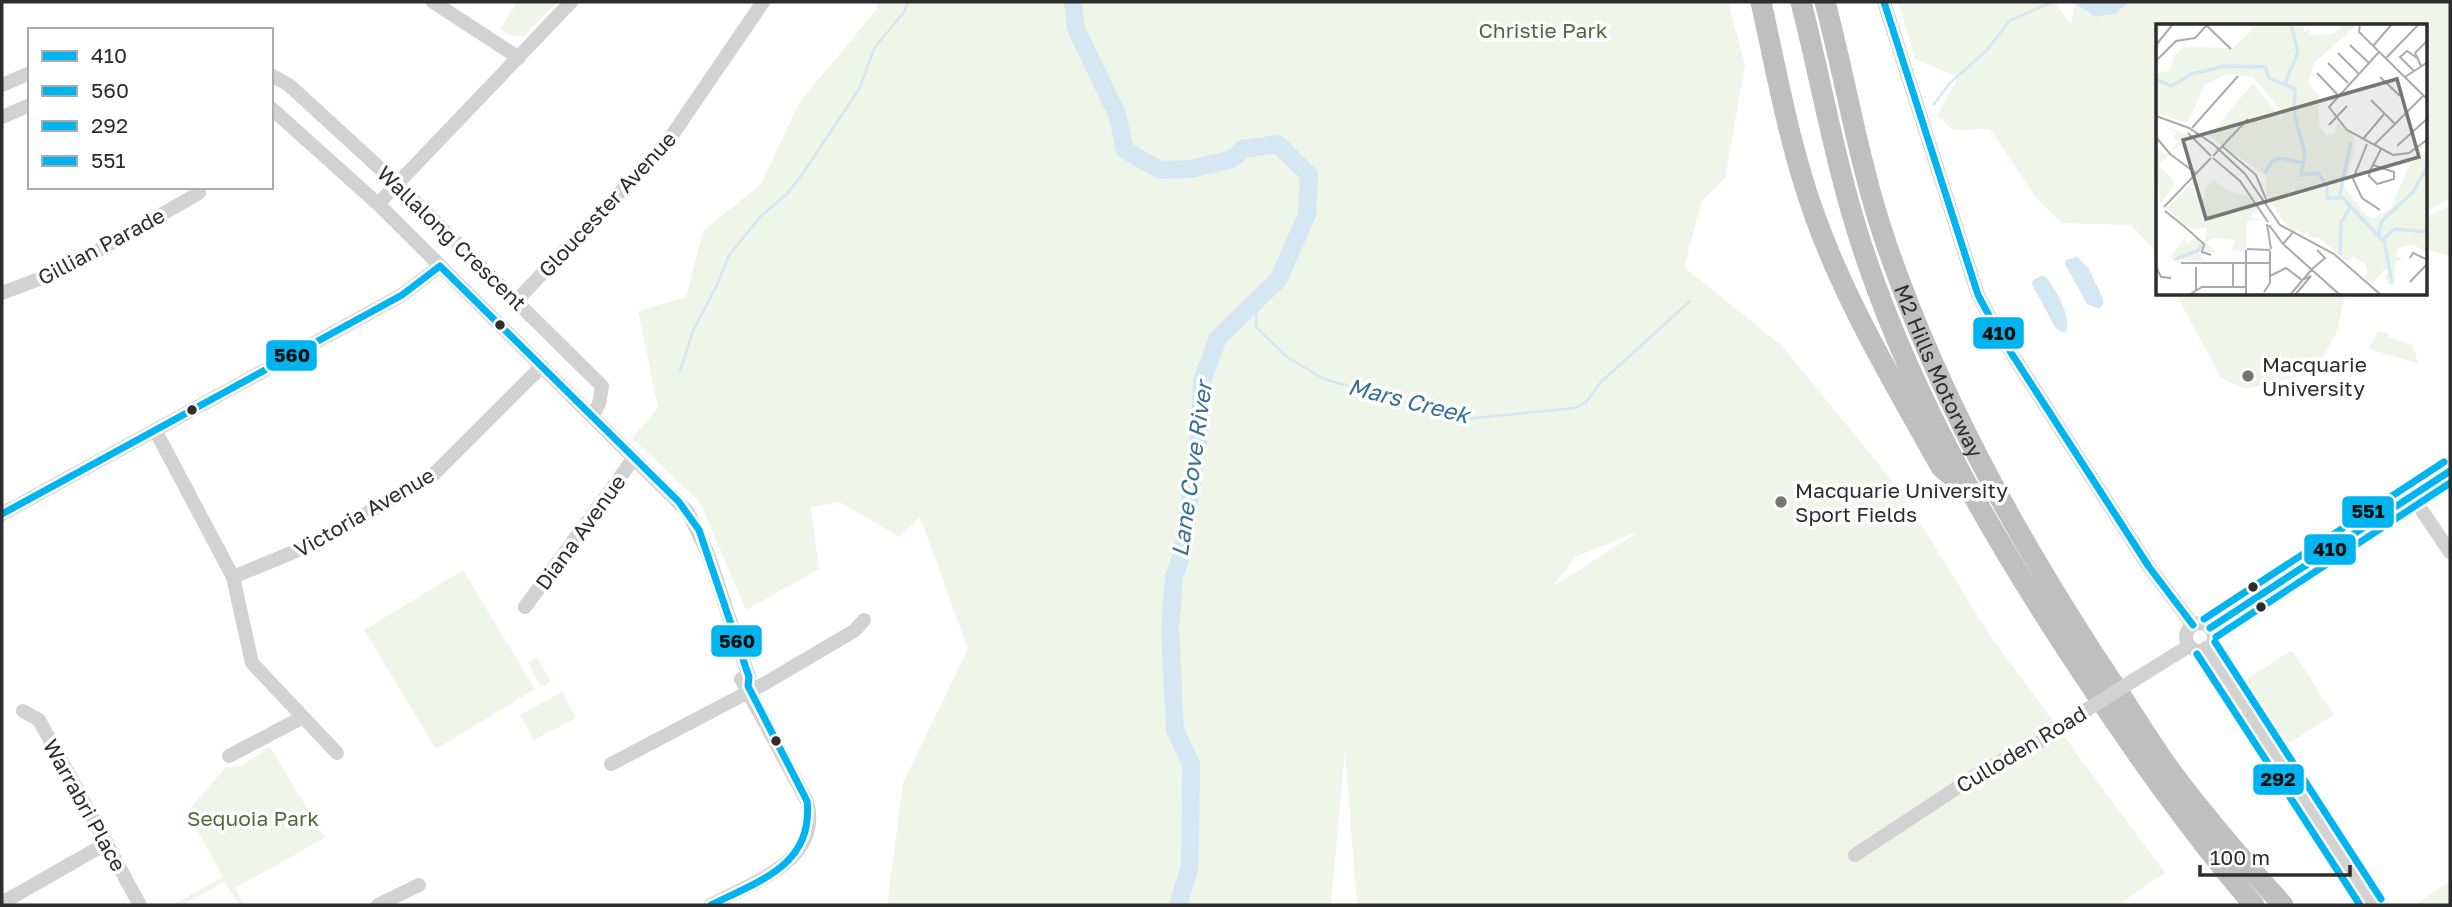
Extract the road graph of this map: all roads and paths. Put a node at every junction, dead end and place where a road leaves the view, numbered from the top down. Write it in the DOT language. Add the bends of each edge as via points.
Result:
graph roads {
  1 [pos="433,2"];
  2 [pos="570,2"];
  3 [pos="763,2"];
  4 [pos="1760,2"];
  5 [pos="1801,2"];
  6 [pos="1825,2"];
  7 [pos="1884,2"];
  8 [pos="519,58"];
  9 [pos="28,74"];
  10 [pos="273,76"];
  11 [pos="2,85"];
  12 [pos="28,106"];
  13 [pos="273,110"];
  14 [pos="2,117"];
  15 [pos="397,184"];
  16 [pos="199,194"];
  17 [pos="378,204"];
  18 [pos="440,266"];
  19 [pos="2,293"];
  20 [pos="517,300"];
  21 [pos="542,366"];
  22 [pos="592,416"];
  23 [pos="155,430"];
  24 [pos="634,458"];
  25 [pos="2450,471"];
  26 [pos="1968,489"];
  27 [pos="2412,496"];
  28 [pos="2,514"];
  29 [pos="2450,552"];
  30 [pos="233,577"];
  31 [pos="525,607"];
  32 [pos="864,620"];
  33 [pos="2193,625"];
  34 [pos="2210,628"];
  35 [pos="2189,646"];
  36 [pos="2206,648"];
  37 [pos="749,687"];
  38 [pos="23,711"];
  39 [pos="303,718"];
  40 [pos="337,753"];
  41 [pos="229,756"];
  42 [pos="611,764"];
  43 [pos="107,843"];
  44 [pos="1855,855"];
  45 [pos="419,884"];
  46 [pos="2,903"];
  47 [pos="141,905"];
  48 [pos="378,905"];
  49 [pos="711,905"];
  50 [pos="2254,905"];
  51 [pos="2283,905"];
  52 [pos="2372,905"];
  1 -- 8 [label="street"];
  2 -- 8 [label="street"];
  3 -- 20 [label="street, Gloucester Avenue" via="666,144"];
  4 -- 26 [label="highway" via="1801,173 1843,287 1941,467"];
  5 -- 26 [label="highway, M2 Hills Motorway" via="1867,263 1906,360"];
  6 -- 51 [label="highway, M2 Hills Motorway" via="1884,239 1921,338 1971,446 2070,618 2168,767"];
  7 -- 33 [label="street" via="1978,295 2149,567"];
  8 -- 15 [label="street"];
  9 -- 11 [label="street"];
  10 -- 15 [label="street, Wallalong Crescent" via="289,85"];
  12 -- 14 [label="street"];
  13 -- 17 [label="street, Wallalong Crescent"];
  15 -- 17 [label="street"];
  15 -- 20 [label="street, Wallalong Crescent"];
  16 -- 19 [label="street, Gillian Parade" via="66,269"];
  17 -- 18 [label="street, Wallalong Crescent"];
  18 -- 21 [label="street, Wallalong Crescent"];
  18 -- 23 [label="street" via="402,295"];
  20 -- 22 [label="street, Wallalong Crescent" via="602,386"];
  21 -- 22 [label="street, Wallalong Crescent"];
  21 -- 30 [label="street, Victoria Avenue" via="432,476 313,544"];
  22 -- 24 [label="street, Wallalong Crescent"];
  23 -- 28 [label="street"];
  23 -- 30 [label="street"];
  24 -- 31 [label="street, Diana Avenue"];
  24 -- 37 [label="street, Wallalong Crescent" via="693,519 750,677"];
  25 -- 27 [label="street"];
  26 -- 50 [label="highway, M2 Hills Motorway" via="2152,778"];
  27 -- 29 [label="street"];
  27 -- 34 [label="street"];
  30 -- 39 [label="street" via="252,663"];
  32 -- 37 [label="street" via="854,631"];
  33 -- 34 [label="street"];
  33 -- 35 [label="street" via="2187,632"];
  34 -- 36 [label="street" via="2213,637"];
  35 -- 36 [label="street"];
  35 -- 44 [label="street, Culloden Road, bridge" via="2047,738 1984,770"];
  36 -- 52 [label="street"];
  37 -- 42 [label="street"];
  37 -- 49 [label="street, Wallalong Crescent" via="807,800 809,831 789,862"];
  38 -- 43 [label="street, Warrabri Place" via="39,720"];
  39 -- 40 [label="street"];
  39 -- 41 [label="street"];
  43 -- 46 [label="street"];
  43 -- 47 [label="street, Warrabri Place"];
  45 -- 48 [label="street"];
}
